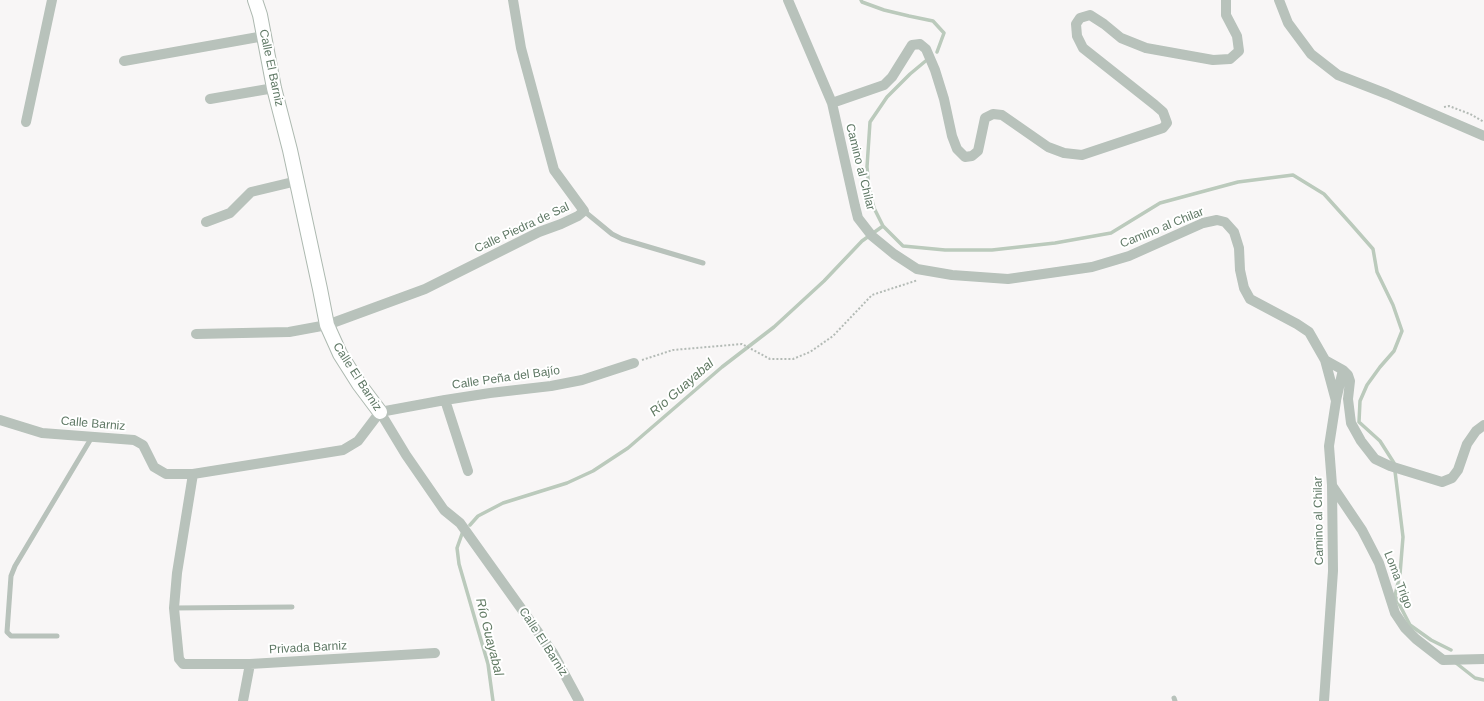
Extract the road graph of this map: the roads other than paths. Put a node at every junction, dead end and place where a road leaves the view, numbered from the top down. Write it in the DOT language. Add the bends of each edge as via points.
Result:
graph roads {
  1 [pos="52,0"];
  2 [pos="255,0"];
  3 [pos="513,0"];
  4 [pos="788,0"];
  5 [pos="1226,0"];
  6 [pos="1278,0"];
  7 [pos="264,36"];
  8 [pos="124,61"];
  9 [pos="274,88"];
  10 [pos="210,99"];
  11 [pos="832,103"];
  12 [pos="26,122"];
  13 [pos="1484,136"];
  14 [pos="297,181"];
  15 [pos="584,211"];
  16 [pos="206,222"];
  17 [pos="703,263"];
  18 [pos="327,325"];
  19 [pos="196,334"];
  20 [pos="1325,360"];
  21 [pos="634,363"];
  22 [pos="1343,370"];
  23 [pos="445,400"];
  24 [pos="1336,401"];
  25 [pos="380,412"];
  26 [pos="0,420"];
  27 [pos="1484,425"];
  28 [pos="92,438"];
  29 [pos="468,471"];
  30 [pos="193,474"];
  31 [pos="1332,485"];
  32 [pos="292,607"];
  33 [pos="174,608"];
  34 [pos="57,636"];
  35 [pos="435,653"];
  36 [pos="1484,658"];
  37 [pos="250,664"];
  38 [pos="244,701"];
  39 [pos="579,701"];
  40 [pos="1324,701"];
  1 -- 12 [label="street"];
  2 -- 7 [label="street, Calle El Barniz"];
  3 -- 15 [label="street, Calle Piedra de Sal" via="522,48 554,170"];
  4 -- 11 [label="street, Camino al Chilar"];
  5 -- 11 [label="street" via="1226,15 1237,36 1239,51 1230,59 1213,60 1146,48 1121,38 1090,15 1080,18 1076,24 1077,36 1083,48 1156,105 1163,112 1167,123 1163,128 1082,155 1064,154 1048,147 1002,116 993,114 984,118 978,150 972,156 965,157 957,149 935,70 926,49 920,44 912,45 884,85"];
  6 -- 13 [label="street" via="1288,23 1311,54 1338,75"];
  7 -- 8 [label="street"];
  7 -- 9 [label="street, Calle El Barniz"];
  9 -- 10 [label="street"];
  9 -- 14 [label="street, Calle El Barniz"];
  11 -- 20 [label="street, Camino al Chilar" via="858,218 871,234 894,254 917,268 933,272 1008,279 1092,267 1129,256 1204,223 1217,220 1225,222 1234,232 1239,248 1240,270 1250,299 1309,332"];
  14 -- 16 [label="street" via="251,192 230,213"];
  14 -- 18 [label="street, Calle El Barniz"];
  15 -- 17 [label="lane" via="622,239"];
  15 -- 18 [label="street, Calle Piedra de Sal" via="425,289"];
  18 -- 19 [label="street, Calle Piedra de Sal" via="289,332"];
  18 -- 25 [label="street, Calle El Barniz" via="340,354"];
  20 -- 22 [label="street"];
  20 -- 24 [label="street, Camino al Chilar"];
  21 -- 23 [label="street, Calle Peña del Bajío" via="582,380"];
  22 -- 24 [label="street"];
  22 -- 27 [label="street" via="1350,381 1348,399 1351,423 1375,459 1390,466 1442,482 1452,478 1458,470 1467,444"];
  23 -- 25 [label="street, Calle Peña del Bajío"];
  23 -- 29 [label="street"];
  24 -- 31 [label="street, Camino al Chilar" via="1330,446"];
  25 -- 30 [label="street, Calle Barniz" via="358,440 343,450"];
  25 -- 39 [label="street, Calle El Barniz" via="406,456 444,510 460,522 553,653"];
  26 -- 28 [label="street, Calle Barniz" via="42,433"];
  28 -- 30 [label="street, Calle Barniz" via="134,440 144,445 154,467 166,474"];
  28 -- 34 [label="lane" via="11,576 8,632 11,636"];
  30 -- 33 [label="street"];
  31 -- 36 [label="street, Loma Trigo" via="1362,530 1379,563 1395,613 1405,628 1443,660"];
  31 -- 40 [label="street, Camino al Chilar" via="1333,571"];
  32 -- 33 [label="lane"];
  33 -- 37 [label="street, Privada Barniz" via="179,658 183,664"];
  35 -- 37 [label="street, Privada Barniz"];
  37 -- 38 [label="street"];
}
